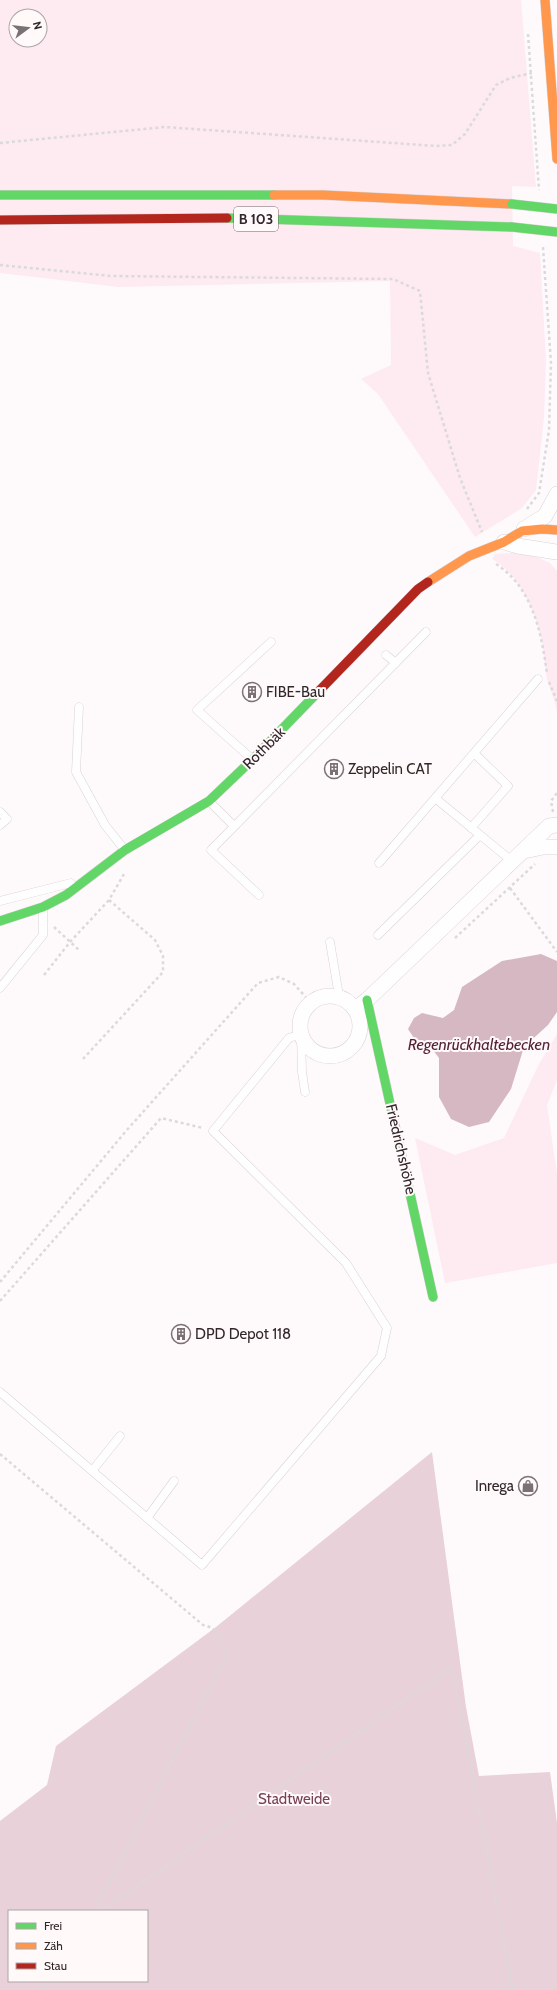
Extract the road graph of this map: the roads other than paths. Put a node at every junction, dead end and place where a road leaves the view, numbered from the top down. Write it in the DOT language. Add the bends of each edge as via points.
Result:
graph roads {
  1 [pos="545,0"];
  2 [pos="557,159"];
  3 [pos="0,195"];
  4 [pos="557,209"];
  5 [pos="0,220"];
  6 [pos="557,232"];
  7 [pos="557,494"];
  8 [pos="557,530"];
  9 [pos="522,531"];
  10 [pos="504,542"];
  11 [pos="557,552"];
  12 [pos="426,632"];
  13 [pos="271,642"];
  14 [pos="386,655"];
  15 [pos="396,663"];
  16 [pos="538,679"];
  17 [pos="79,707"];
  18 [pos="474,753"];
  19 [pos="253,759"];
  20 [pos="435,798"];
  21 [pos="209,801"];
  22 [pos="554,807"];
  23 [pos="0,812"];
  24 [pos="0,825"];
  25 [pos="234,826"];
  26 [pos="553,826"];
  27 [pos="471,828"];
  28 [pos="480,835"];
  29 [pos="557,847"];
  30 [pos="125,850"];
  31 [pos="518,856"];
  32 [pos="379,863"];
  33 [pos="90,878"];
  34 [pos="259,895"];
  35 [pos="0,900"];
  36 [pos="43,907"];
  37 [pos="0,921"];
  38 [pos="378,934"];
  39 [pos="330,942"];
  40 [pos="0,988"];
  41 [pos="338,996"];
  42 [pos="361,1005"];
  43 [pos="301,1034"];
  44 [pos="305,1092"];
  45 [pos="434,1297"];
  46 [pos="0,1392"];
  47 [pos="120,1436"];
  48 [pos="92,1472"];
  49 [pos="174,1482"];
  50 [pos="147,1518"];
  1 -- 2 [label="main road"];
  3 -- 4 [label="main road, B 103, bridge" via="322,196 512,204"];
  5 -- 6 [label="main road, B 103, bridge" via="316,220"];
  7 -- 9 [label="street, Rothbäk" via="545,516"];
  8 -- 9 [label="main road, Rothbäk"];
  9 -- 10 [label="main road, Rothbäk"];
  10 -- 11 [label="street"];
  10 -- 19 [label="main road, Rothbäk" via="469,556 418,589"];
  12 -- 15 [label="lane"];
  13 -- 19 [label="lane" via="197,710"];
  14 -- 15 [label="lane"];
  15 -- 25 [label="lane"];
  16 -- 18 [label="lane"];
  17 -- 30 [label="lane" via="76,772 105,825"];
  18 -- 20 [label="lane"];
  18 -- 27 [label="lane" via="508,786"];
  19 -- 21 [label="main road, Rothbäk"];
  20 -- 27 [label="lane"];
  20 -- 32 [label="lane"];
  21 -- 25 [label="lane"];
  21 -- 30 [label="main road, Rothbäk"];
  22 -- 26 [label="street"];
  23 -- 24 [label="lane" via="7,819"];
  25 -- 34 [label="lane" via="211,850"];
  26 -- 31 [label="street"];
  27 -- 28 [label="lane"];
  28 -- 31 [label="lane"];
  28 -- 38 [label="lane"];
  29 -- 31 [label="street" via="544,847"];
  30 -- 33 [label="main road, Rothbäk"];
  31 -- 42 [label="street"];
  33 -- 35 [label="lane"];
  33 -- 36 [label="main road, Rothbäk"];
  36 -- 37 [label="main road, Rothbäk" via="8,915"];
  36 -- 40 [label="lane" via="43,935"];
  39 -- 41 [label="lane"];
  41 -- 42 [label="street"];
  41 -- 43 [label="street" via="324,996 310,1002 301,1017"];
  42 -- 43 [label="street" via="356,1042 343,1053 326,1056 310,1049"];
  42 -- 45 [label="main road, Friedrichshöhe"];
  43 -- 44 [label="lane"];
  43 -- 50 [label="lane" via="288,1038 213,1131 346,1263 387,1328 381,1356 202,1565"];
  46 -- 48 [label="lane"];
  47 -- 48 [label="lane"];
  48 -- 50 [label="lane"];
  49 -- 50 [label="lane"];
}
